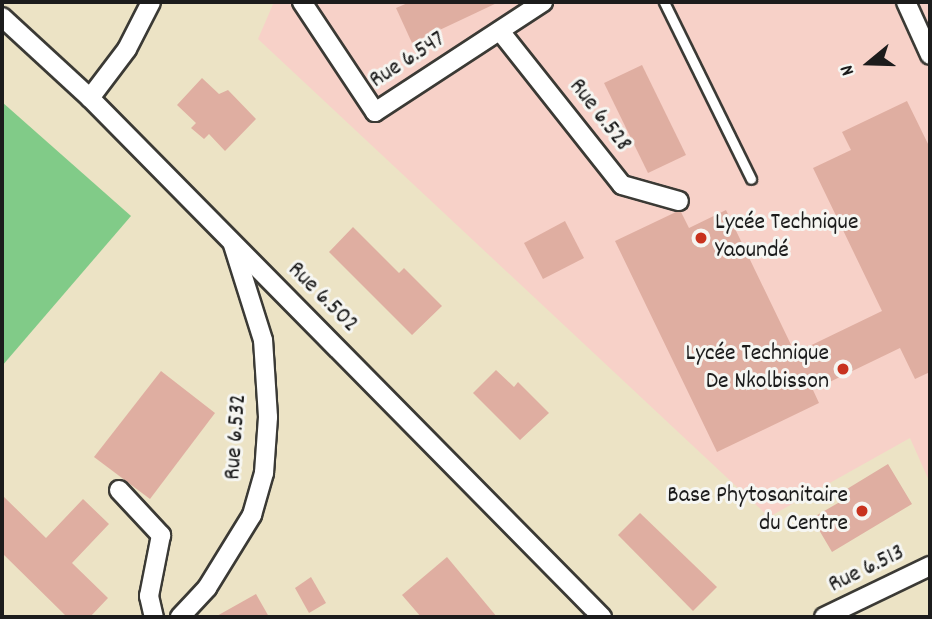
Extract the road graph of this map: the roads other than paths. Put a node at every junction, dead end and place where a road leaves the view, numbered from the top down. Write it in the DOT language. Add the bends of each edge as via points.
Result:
graph roads {
  1 [pos="151,2"];
  2 [pos="302,2"];
  3 [pos="543,2"];
  4 [pos="664,2"];
  5 [pos="906,2"];
  6 [pos="2,17"];
  7 [pos="500,31"];
  8 [pos="930,55"];
  9 [pos="90,98"];
  10 [pos="751,179"];
  11 [pos="679,201"];
  12 [pos="232,241"];
  13 [pos="119,490"];
  14 [pos="930,566"];
  15 [pos="154,617"];
  16 [pos="180,617"];
  17 [pos="602,617"];
  18 [pos="824,617"];
  1 -- 9 [label="street" via="136,35"];
  2 -- 7 [label="street, Rue 6.547" via="375,112"];
  3 -- 7 [label="street, Rue 6.547"];
  4 -- 10 [label="lane"];
  5 -- 8 [label="street"];
  6 -- 9 [label="street, Rue 6.502"];
  7 -- 11 [label="street, Rue 6.528" via="622,185"];
  9 -- 12 [label="street, Rue 6.502"];
  12 -- 16 [label="street, Rue 6.532" via="263,341 268,417 264,473 252,515 207,588"];
  12 -- 17 [label="street, Rue 6.502"];
  13 -- 15 [label="street" via="161,535 149,596"];
  14 -- 18 [label="street, Rue 6.513"];
}
